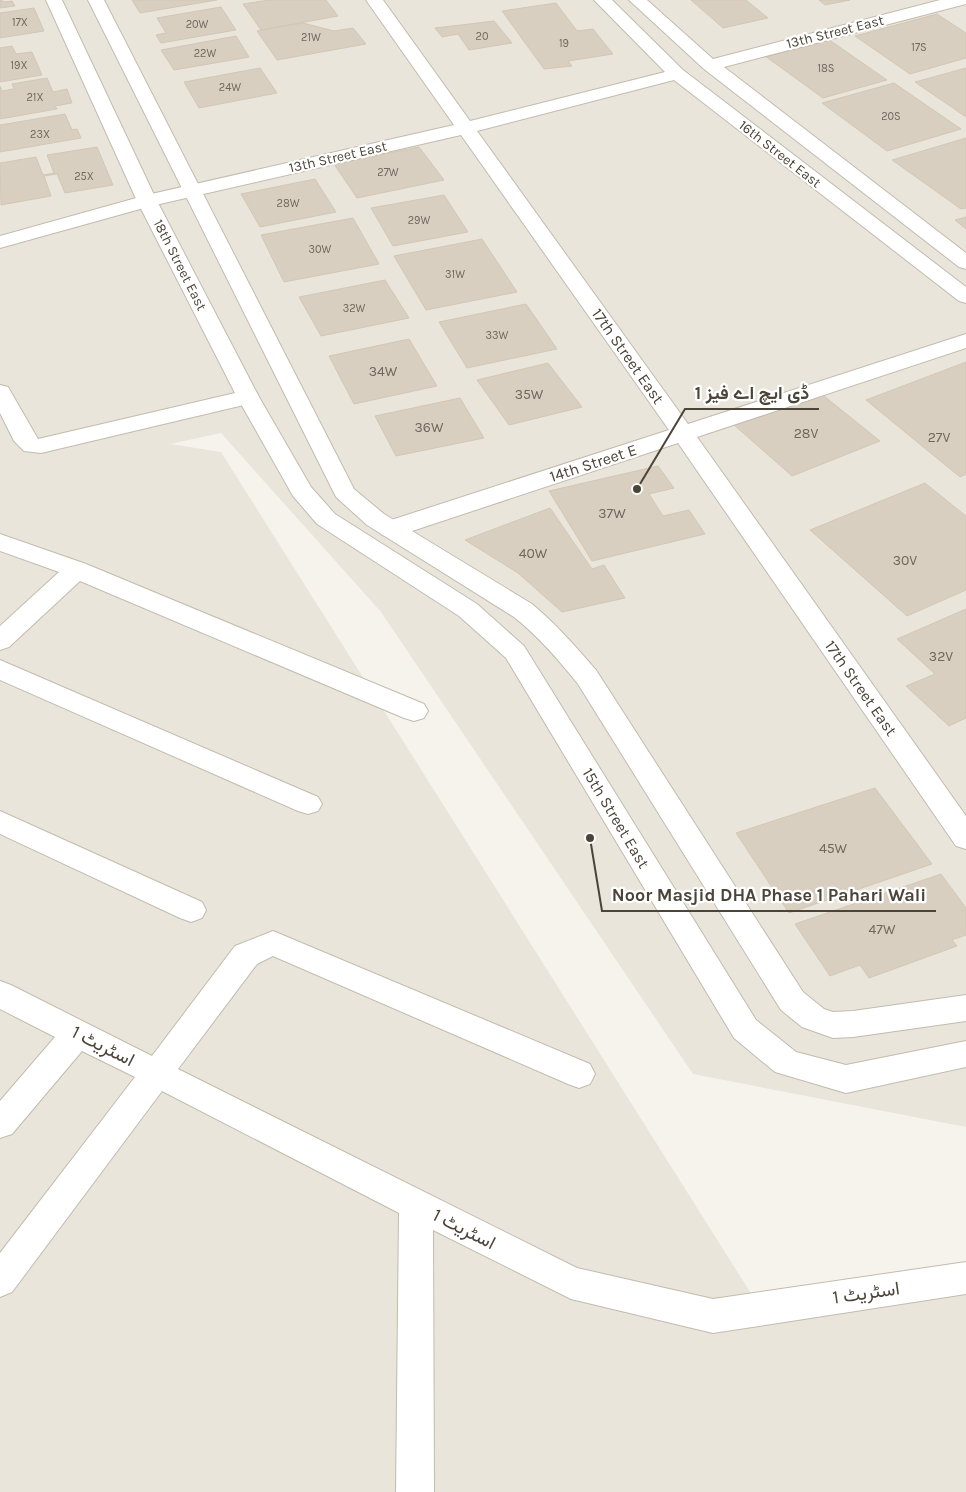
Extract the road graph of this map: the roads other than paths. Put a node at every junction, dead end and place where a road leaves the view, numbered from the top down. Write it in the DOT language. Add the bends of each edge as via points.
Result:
graph roads {
  1 [pos="54,0"];
  2 [pos="96,0"];
  3 [pos="374,0"];
  4 [pos="602,0"];
  5 [pos="637,0"];
  6 [pos="959,2"];
  7 [pos="710,65"];
  8 [pos="677,74"];
  9 [pos="466,128"];
  10 [pos="192,191"];
  11 [pos="147,202"];
  12 [pos="0,242"];
  13 [pos="966,263"];
  14 [pos="966,298"];
  15 [pos="966,341"];
  16 [pos="0,392"];
  17 [pos="248,398"];
  18 [pos="683,433"];
  19 [pos="326,519"];
  20 [pos="391,529"];
  21 [pos="0,542"];
  22 [pos="77,570"];
  23 [pos="0,641"];
  24 [pos="0,669"];
  25 [pos="414,711"];
  26 [pos="308,804"];
  27 [pos="0,822"];
  28 [pos="966,838"];
  29 [pos="190,910"];
  30 [pos="0,994"];
  31 [pos="966,1008"];
  32 [pos="78,1033"];
  33 [pos="966,1054"];
  34 [pos="156,1073"];
  35 [pos="579,1074"];
  36 [pos="0,1124"];
  37 [pos="416,1205"];
  38 [pos="966,1278"];
  39 [pos="0,1281"];
  40 [pos="415,1492"];
  1 -- 11 [label="street, 18th Street East"];
  2 -- 10 [label="street"];
  3 -- 9 [label="street, 17th Street East"];
  4 -- 8 [label="street, 16th Street East"];
  5 -- 7 [label="street, 16th Street East"];
  6 -- 7 [label="street, 13th Street East"];
  7 -- 13 [label="street, 16th Street East"];
  8 -- 9 [label="street, 13th Street East"];
  8 -- 14 [label="street, 16th Street East"];
  9 -- 10 [label="street, 13th Street East"];
  9 -- 18 [label="street, 17th Street East"];
  10 -- 11 [label="street, 13th Street East"];
  10 -- 20 [label="street" via="344,492 360,508"];
  11 -- 12 [label="street, 13th Street East"];
  11 -- 17 [label="street, 18th Street East"];
  15 -- 18 [label="street, 14th Street E"];
  16 -- 17 [label="street" via="26,441 32,446"];
  17 -- 19 [label="street, 18th Street East" via="301,491"];
  18 -- 20 [label="street, 14th Street E"];
  18 -- 28 [label="street, 17th Street East"];
  19 -- 33 [label="street, 15th Street East" via="468,610 515,652 745,1029 786,1063 846,1079"];
  20 -- 31 [label="street" via="514,604 540,625 587,677 792,1001 813,1018 833,1025"];
  21 -- 22 [label="street"];
  22 -- 23 [label="street"];
  22 -- 25 [label="street"];
  24 -- 26 [label="street"];
  27 -- 29 [label="street"];
  30 -- 32 [label="street, اسٹریٹ 1"];
  32 -- 34 [label="street, اسٹریٹ 1"];
  32 -- 36 [label="street"];
  34 -- 35 [label="street" via="246,954 272,943"];
  34 -- 37 [label="street, اسٹریٹ 1"];
  34 -- 39 [label="street"];
  37 -- 38 [label="street, اسٹریٹ 1" via="571,1284 713,1316"];
  37 -- 40 [label="street"];
}
